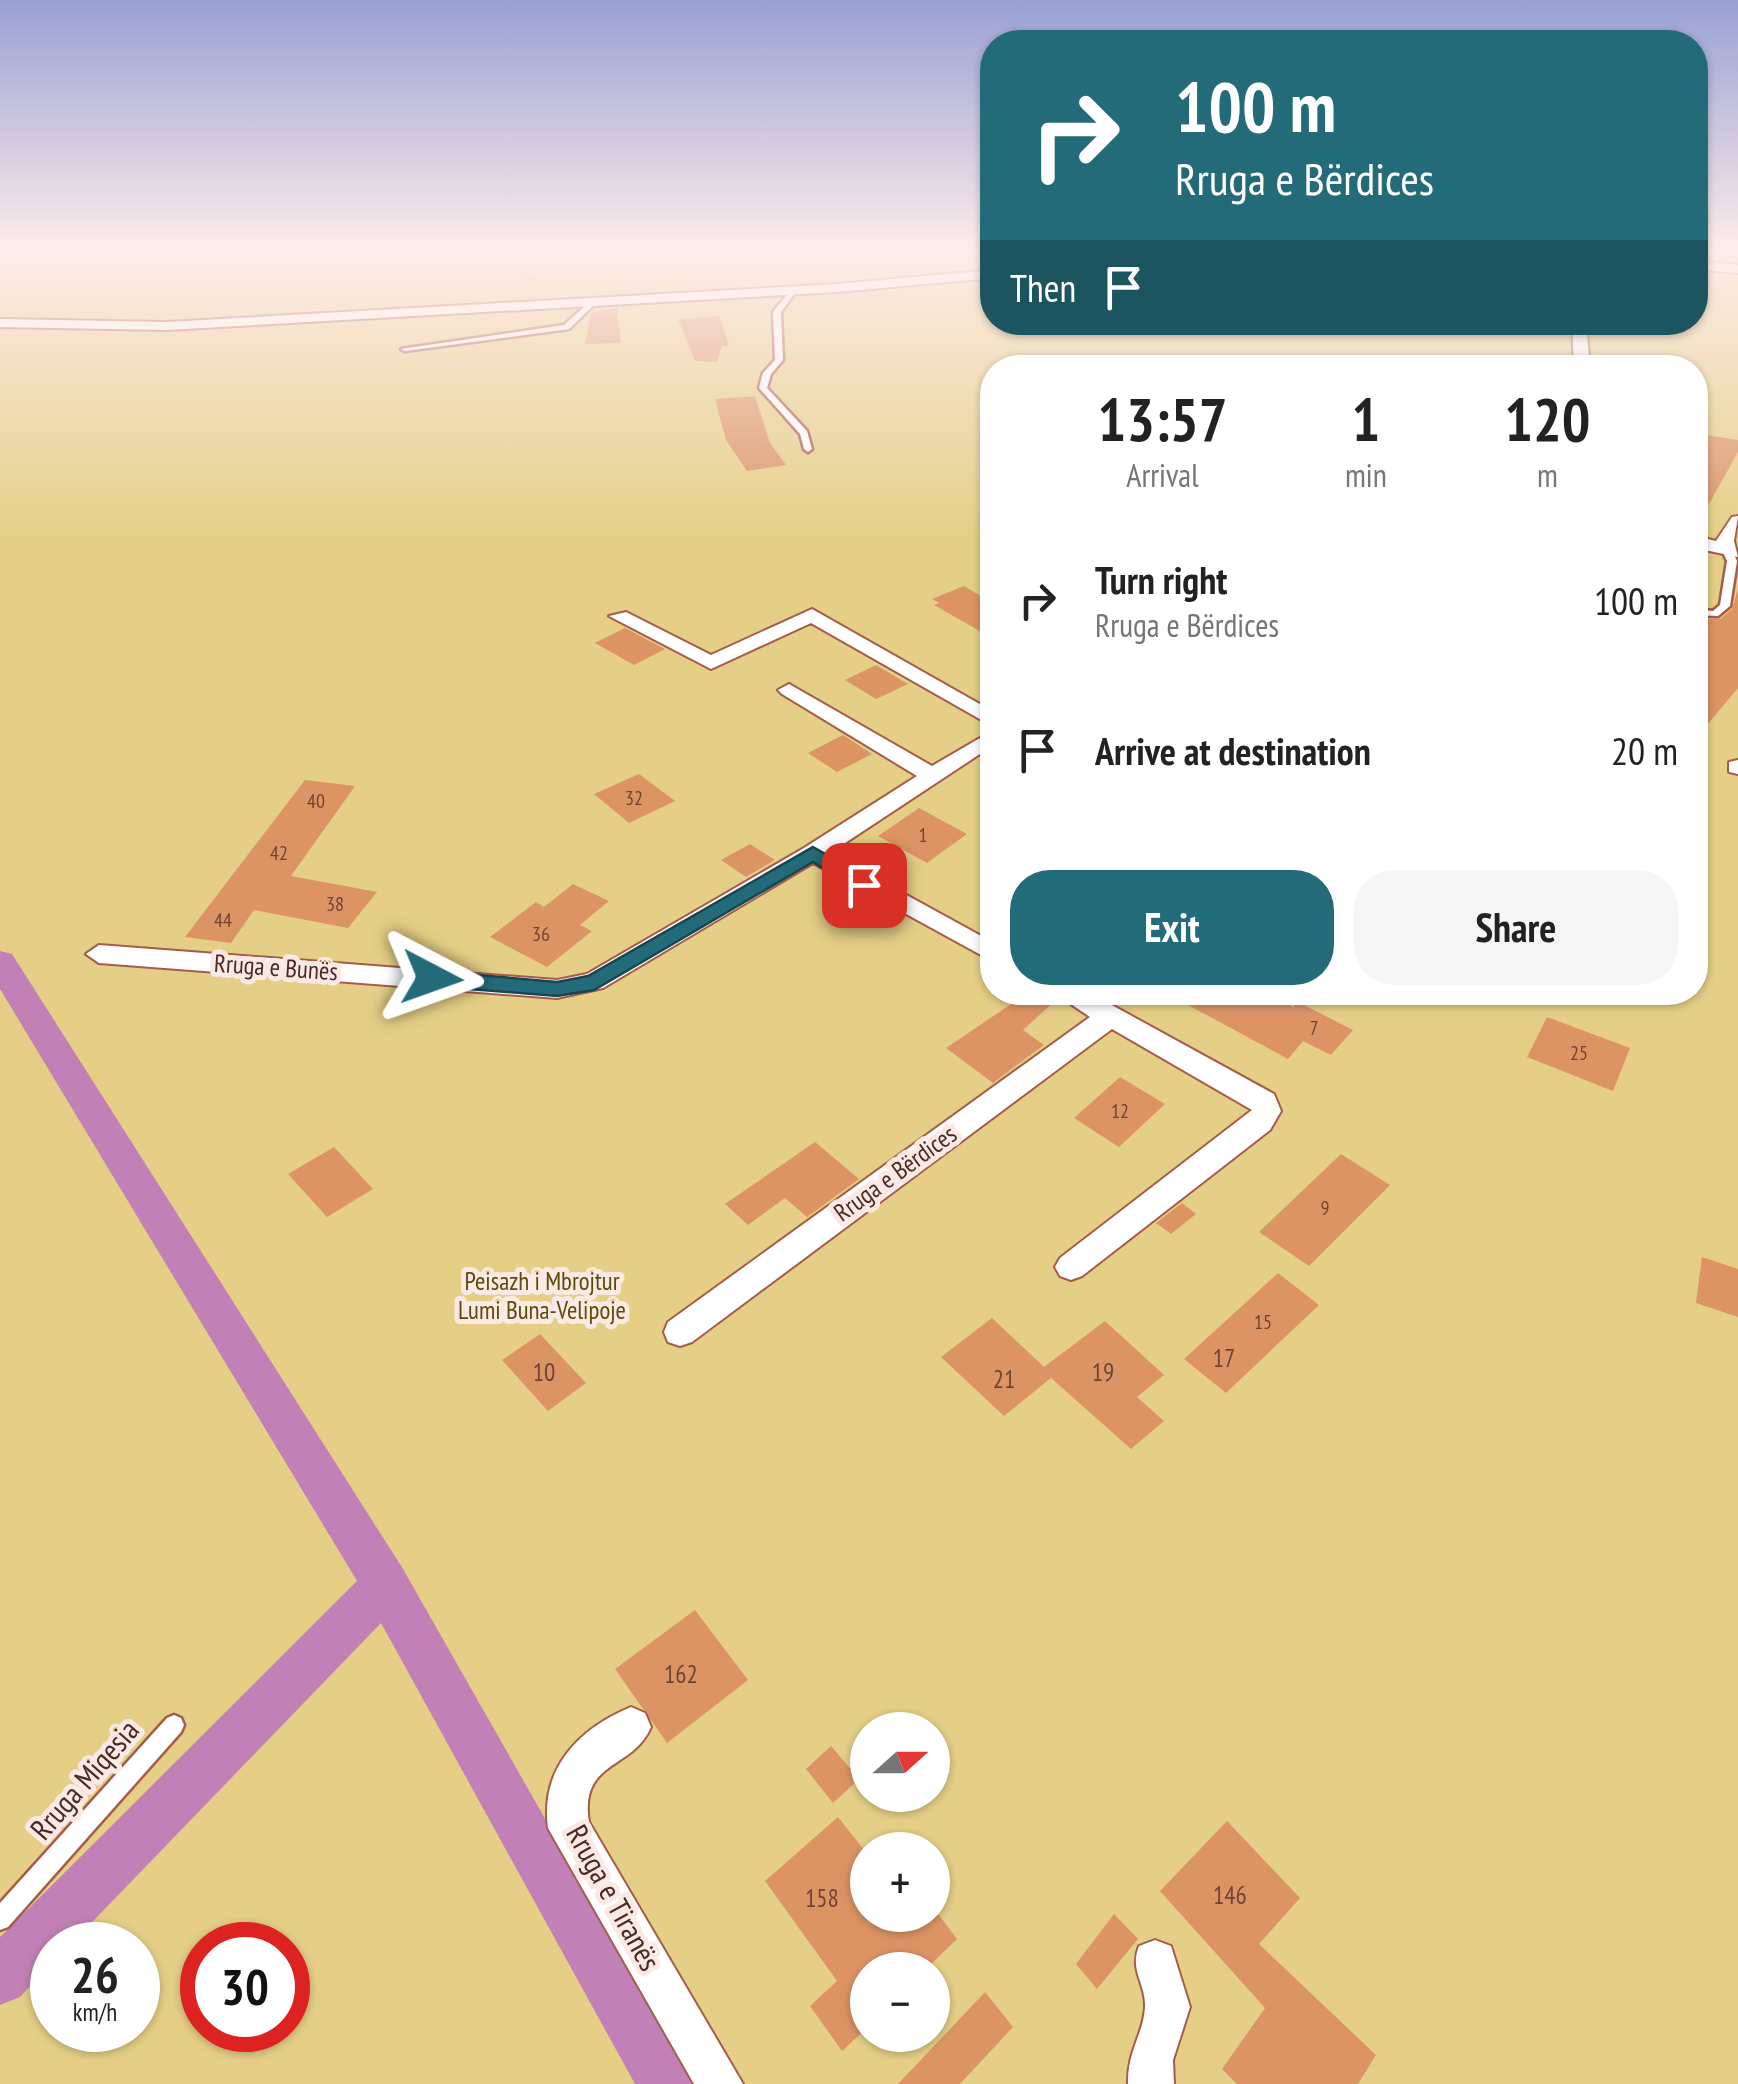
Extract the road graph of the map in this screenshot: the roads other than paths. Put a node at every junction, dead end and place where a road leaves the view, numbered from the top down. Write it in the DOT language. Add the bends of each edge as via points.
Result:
graph roads {
  1 [pos="418,347"];
  2 [pos="778,347"];
  3 [pos="405,349"];
  4 [pos="808,448"];
  5 [pos="1738,520"];
  6 [pos="1732,550"];
  7 [pos="1708,613"];
  8 [pos="619,616"];
  9 [pos="789,690"];
  10 [pos="980,713"];
  11 [pos="980,745"];
  12 [pos="932,775"];
  13 [pos="813,854"];
  14 [pos="980,946"];
  15 [pos="99,954"];
  16 [pos="1090,1005"];
  17 [pos="1111,1016"];
  18 [pos="1070,1267"];
  19 [pos="680,1332"];
  20 [pos="174,1725"];
  21 [pos="631,1727"];
  22 [pos="0,1919"];
  23 [pos="1155,1962"];
  24 [pos="720,2084"];
  25 [pos="1151,2084"];
  1 -- 3 [label="lane"];
  2 -- 4 [label="lane" via="764,388 804,433"];
  5 -- 6 [label="street" via="1725,541"];
  6 -- 7 [label="lane" via="1727,602"];
  8 -- 10 [label="street" via="711,663 812,615"];
  9 -- 12 [label="street"];
  11 -- 12 [label="street, Rruga e Bunës"];
  12 -- 13 [label="street, Rruga e Bunës"];
  13 -- 14 [label="street"];
  13 -- 15 [label="street, Rruga e Bunës" via="594,982 557,989"];
  16 -- 17 [label="street"];
  17 -- 18 [label="street" via="1264,1100 1266,1112"];
  17 -- 19 [label="street, Rruga e Bërdices"];
  20 -- 22 [label="lane, Rruga Miqesia"];
  21 -- 24 [label="street, Rruga e Tiranës" via="581,1764 566,1785 569,1828"];
  23 -- 25 [label="street" via="1168,2007 1150,2060"];
}
